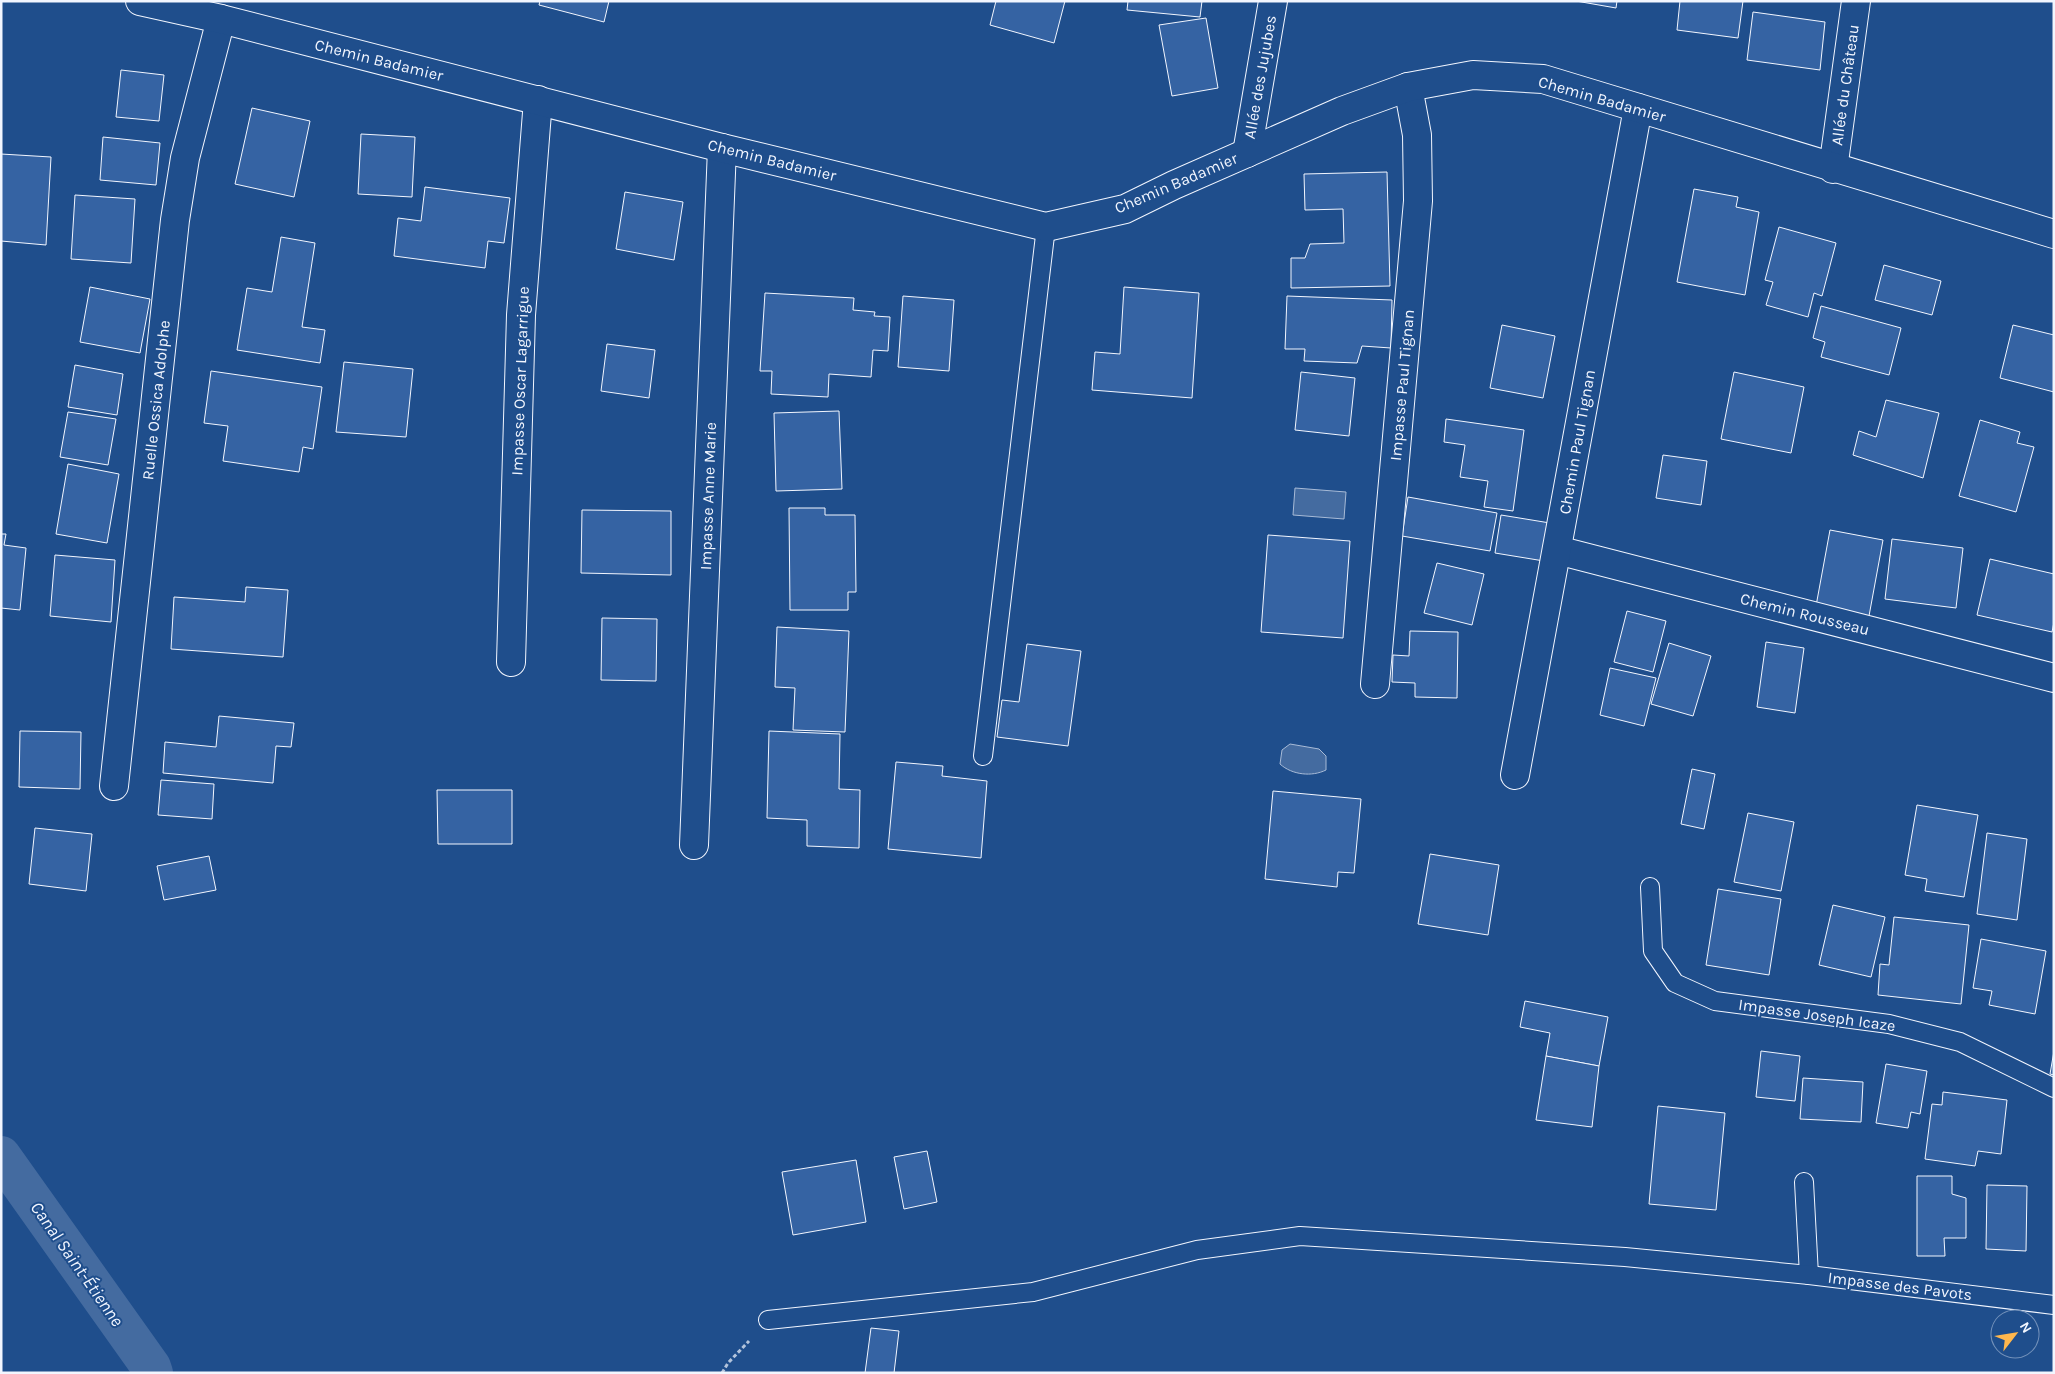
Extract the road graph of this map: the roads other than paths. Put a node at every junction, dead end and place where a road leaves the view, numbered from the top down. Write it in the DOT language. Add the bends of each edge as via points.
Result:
graph roads {
  1 [pos="140,1"];
  2 [pos="1273,1"];
  3 [pos="1856,1"];
  4 [pos="221,19"];
  5 [pos="1408,87"];
  6 [pos="538,100"];
  7 [pos="1638,108"];
  8 [pos="722,148"];
  9 [pos="1247,153"];
  10 [pos="1833,169"];
  11 [pos="1046,227"];
  12 [pos="2054,234"];
  13 [pos="1557,550"];
  14 [pos="511,662"];
  15 [pos="2054,678"];
  16 [pos="1375,684"];
  17 [pos="983,756"];
  18 [pos="1516,775"];
  19 [pos="114,786"];
  20 [pos="694,845"];
  21 [pos="1650,887"];
  22 [pos="2054,1088"];
  23 [pos="1804,1182"];
  24 [pos="1809,1276"];
  25 [pos="2054,1305"];
  26 [pos="768,1320"];
  1 -- 4 [label="street, Chemin Badamier"];
  2 -- 9 [label="street, Allée des Jujubes"];
  3 -- 10 [label="street, Allée du Château"];
  4 -- 6 [label="street, Chemin Badamier"];
  4 -- 19 [label="street, Ruelle Ossica Adolphe" via="185,158 175,220"];
  5 -- 7 [label="street, Chemin Badamier" via="1473,75 1543,79"];
  5 -- 9 [label="street, Chemin Badamier" via="1342,111"];
  5 -- 16 [label="street, Impasse Paul Tignan" via="1417,136 1418,201"];
  6 -- 8 [label="street, Chemin Badamier"];
  6 -- 14 [label="street, Impasse Oscar Lagarrigue" via="520,315"];
  7 -- 10 [label="street, Chemin Badamier"];
  7 -- 13 [label="street, Chemin Paul Tignan"];
  8 -- 11 [label="street, Chemin Badamier"];
  8 -- 20 [label="street, Impasse Anne Marie"];
  9 -- 11 [label="street, Chemin Badamier" via="1125,209"];
  10 -- 12 [label="street, Chemin Badamier"];
  11 -- 17 [label="lane"];
  13 -- 15 [label="street, Chemin Rousseau"];
  13 -- 18 [label="street, Chemin Paul Tignan"];
  21 -- 22 [label="lane, Impasse Joseph Icaze" via="1653,951 1675,983 1715,1001 1889,1024 1960,1042"];
  23 -- 24 [label="lane, Impasse des Pavots"];
  24 -- 25 [label="lane, Impasse des Pavots"];
  24 -- 26 [label="lane" via="1625,1257 1300,1236 1197,1250 1032,1292"];
}
